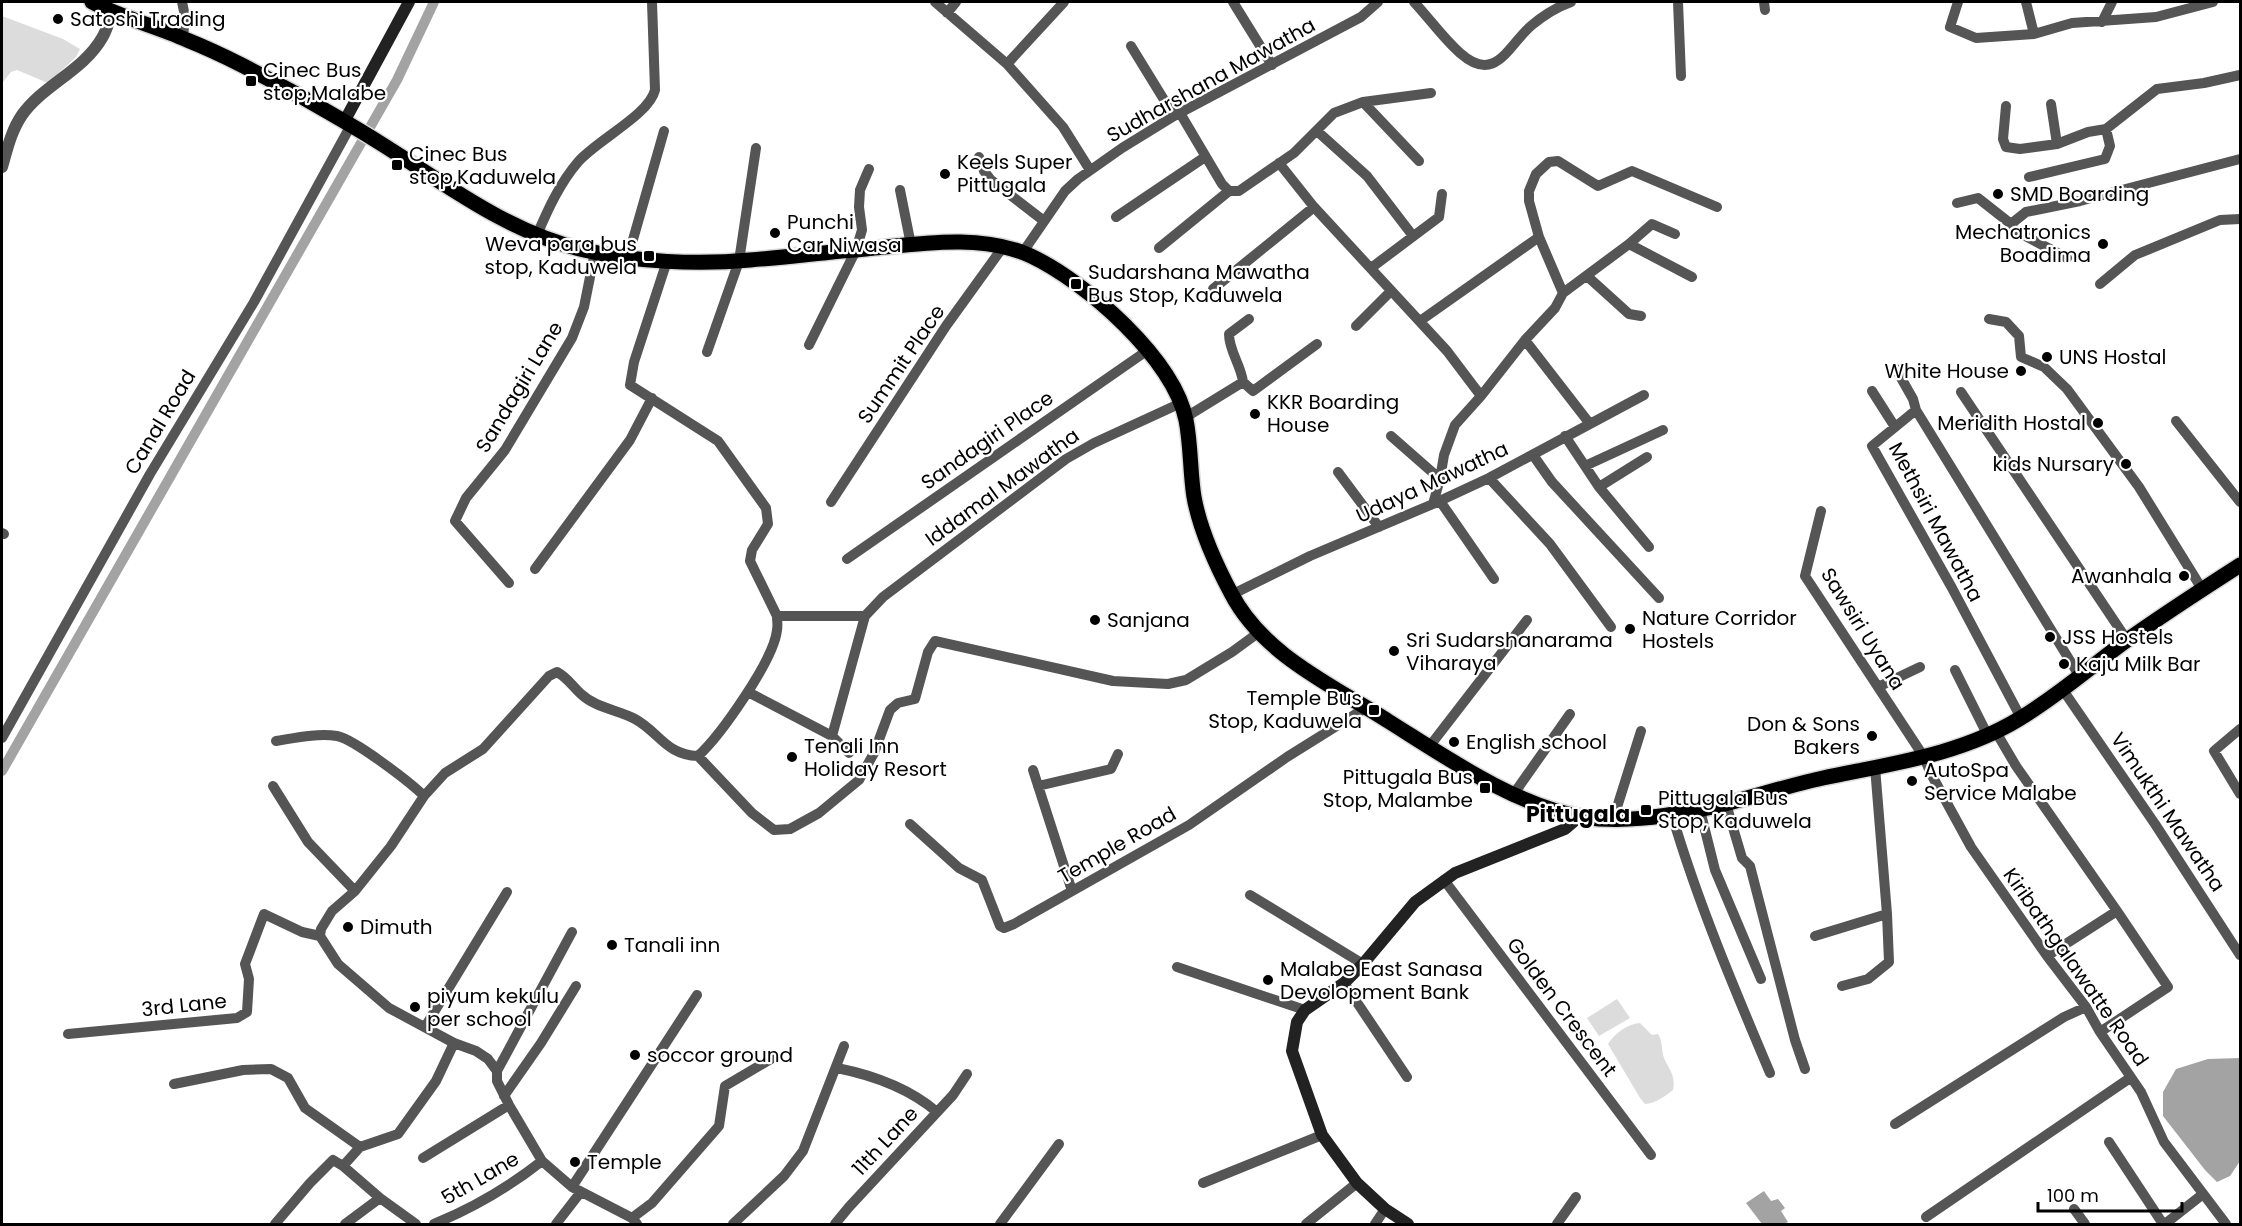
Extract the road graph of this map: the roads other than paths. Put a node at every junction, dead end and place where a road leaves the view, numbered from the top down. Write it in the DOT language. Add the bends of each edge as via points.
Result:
graph roads {
  1 [pos="92,2"];
  2 [pos="182,2"];
  3 [pos="409,2"];
  4 [pos="652,2"];
  5 [pos="935,2"];
  6 [pos="956,2"];
  7 [pos="1064,2"];
  8 [pos="1233,2"];
  9 [pos="1378,2"];
  10 [pos="1414,2"];
  11 [pos="1571,2"];
  12 [pos="1678,2"];
  13 [pos="1956,2"];
  14 [pos="2026,2"];
  15 [pos="2112,2"];
  16 [pos="2213,2"];
  17 [pos="112,12"];
  18 [pos="947,13"];
  19 [pos="2102,22"];
  20 [pos="2034,34"];
  21 [pos="183,38"];
  22 [pos="1131,46"];
  23 [pos="1007,64"];
  24 [pos="1272,65"];
  25 [pos="2241,75"];
  26 [pos="1681,76"];
  27 [pos="1431,93"];
  28 [pos="1363,102"];
  29 [pos="2051,104"];
  30 [pos="2006,106"];
  31 [pos="1177,115"];
  32 [pos="350,125"];
  33 [pos="2106,129"];
  34 [pos="664,131"];
  35 [pos="1317,131"];
  36 [pos="2057,144"];
  37 [pos="756,148"];
  38 [pos="979,157"];
  39 [pos="1205,157"];
  40 [pos="2241,159"];
  41 [pos="1419,161"];
  42 [pos="1279,163"];
  43 [pos="2,167"];
  44 [pos="869,169"];
  45 [pos="1090,170"];
  46 [pos="2030,177"];
  47 [pos="900,189"];
  48 [pos="1229,191"];
  49 [pos="1442,194"];
  50 [pos="1957,203"];
  51 [pos="1314,207"];
  52 [pos="1717,207"];
  53 [pos="1116,217"];
  54 [pos="2241,219"];
  55 [pos="1044,221"];
  56 [pos="2011,224"];
  57 [pos="1675,234"];
  58 [pos="537,235"];
  59 [pos="1413,236"];
  60 [pos="1539,237"];
  61 [pos="1629,244"];
  62 [pos="911,245"];
  63 [pos="1003,247"];
  64 [pos="1159,248"];
  65 [pos="856,250"];
  66 [pos="595,252"];
  67 [pos="1023,252"];
  68 [pos="628,257"];
  69 [pos="2067,258"];
  70 [pos="667,261"];
  71 [pos="739,261"];
  72 [pos="1371,268"];
  73 [pos="1587,276"];
  74 [pos="1692,277"];
  75 [pos="2100,284"];
  76 [pos="1213,289"];
  77 [pos="1391,291"];
  78 [pos="1563,293"];
  79 [pos="1641,316"];
  80 [pos="1249,319"];
  81 [pos="1989,320"];
  82 [pos="1420,321"];
  83 [pos="1356,326"];
  84 [pos="1525,340"];
  85 [pos="1317,344"];
  86 [pos="809,345"];
  87 [pos="1148,350"];
  88 [pos="707,352"];
  89 [pos="1896,369"];
  90 [pos="1243,381"];
  91 [pos="1872,391"];
  92 [pos="1961,392"];
  93 [pos="1644,395"];
  94 [pos="1481,396"];
  95 [pos="652,398"];
  96 [pos="1183,410"];
  97 [pos="1916,410"];
  98 [pos="2176,421"];
  99 [pos="1590,423"];
  100 [pos="1895,427"];
  101 [pos="1663,430"];
  102 [pos="1391,436"];
  103 [pos="1565,436"];
  104 [pos="1533,455"];
  105 [pos="1647,457"];
  106 [pos="1585,466"];
  107 [pos="1338,472"];
  108 [pos="1489,478"];
  109 [pos="1440,479"];
  110 [pos="1599,487"];
  111 [pos="831,502"];
  112 [pos="1437,502"];
  113 [pos="2241,502"];
  114 [pos="1821,511"];
  115 [pos="1379,527"];
  116 [pos="1649,547"];
  117 [pos="847,559"];
  118 [pos="2239,568"];
  119 [pos="536,569"];
  120 [pos="1494,579"];
  121 [pos="509,583"];
  122 [pos="2202,589"];
  123 [pos="1231,595"];
  124 [pos="1659,598"];
  125 [pos="777,616"];
  126 [pos="865,616"];
  127 [pos="1527,620"];
  128 [pos="1611,627"];
  129 [pos="1258,633"];
  130 [pos="2127,640"];
  131 [pos="1920,667"];
  132 [pos="1955,670"];
  133 [pos="2079,677"];
  134 [pos="1878,687"];
  135 [pos="2063,690"];
  136 [pos="748,692"];
  137 [pos="1367,707"];
  138 [pos="1570,714"];
  139 [pos="2021,718"];
  140 [pos="2241,729"];
  141 [pos="1641,731"];
  142 [pos="1992,734"];
  143 [pos="832,736"];
  144 [pos="2,738"];
  145 [pos="276,741"];
  146 [pos="1429,747"];
  147 [pos="849,753"];
  148 [pos="1118,754"];
  149 [pos="698,756"];
  150 [pos="1924,757"];
  151 [pos="1875,767"];
  152 [pos="1033,770"];
  153 [pos="273,786"];
  154 [pos="1038,786"];
  155 [pos="2241,794"];
  156 [pos="1513,795"];
  157 [pos="424,796"];
  158 [pos="1726,804"];
  159 [pos="1700,810"];
  160 [pos="1672,815"];
  161 [pos="1579,817"];
  162 [pos="1613,820"];
  163 [pos="910,824"];
  164 [pos="1444,880"];
  165 [pos="355,891"];
  166 [pos="1072,891"];
  167 [pos="507,892"];
  168 [pos="1250,895"];
  169 [pos="2117,911"];
  170 [pos="1887,914"];
  171 [pos="572,932"];
  172 [pos="320,936"];
  173 [pos="1815,936"];
  174 [pos="2241,955"];
  175 [pos="2046,956"];
  176 [pos="1363,964"];
  177 [pos="1177,967"];
  178 [pos="1761,979"];
  179 [pos="1344,982"];
  180 [pos="576,986"];
  181 [pos="1842,986"];
  182 [pos="696,995"];
  183 [pos="2086,1007"];
  184 [pos="1305,1010"];
  185 [pos="425,1027"];
  186 [pos="2100,1032"];
  187 [pos="68,1034"];
  188 [pos="454,1043"];
  189 [pos="844,1046"];
  190 [pos="776,1056"];
  191 [pos="837,1068"];
  192 [pos="1805,1069"];
  193 [pos="497,1071"];
  194 [pos="1770,1073"];
  195 [pos="967,1074"];
  196 [pos="1407,1077"];
  197 [pos="2130,1078"];
  198 [pos="174,1084"];
  199 [pos="506,1100"];
  200 [pos="937,1112"];
  201 [pos="1894,1124"];
  202 [pos="1322,1135"];
  203 [pos="2109,1142"];
  204 [pos="1059,1144"];
  205 [pos="360,1147"];
  206 [pos="1651,1155"];
  207 [pos="423,1158"];
  208 [pos="542,1161"];
  209 [pos="343,1166"];
  210 [pos="1203,1183"];
  211 [pos="1357,1183"];
  212 [pos="576,1190"];
  213 [pos="2203,1194"];
  214 [pos="1576,1197"];
  215 [pos="380,1198"];
  216 [pos="1385,1209"];
  217 [pos="2074,1209"];
  218 [pos="1926,1217"];
  219 [pos="635,1221"];
  220 [pos="275,1224"];
  221 [pos="345,1224"];
  222 [pos="416,1224"];
  223 [pos="434,1224"];
  224 [pos="556,1224"];
  225 [pos="733,1224"];
  226 [pos="835,1224"];
  227 [pos="1000,1224"];
  228 [pos="1306,1224"];
  229 [pos="1375,1224"];
  230 [pos="1408,1224"];
  231 [pos="1557,1224"];
  232 [pos="2085,1224"];
  233 [pos="2164,1224"];
  234 [pos="2226,1224"];
  1 -- 17 [label="main road"];
  2 -- 21 [label="street"];
  3 -- 32 [label="main road"];
  4 -- 58 [label="street" via="653,98 578,162"];
  5 -- 18 [label="street"];
  6 -- 18 [label="street"];
  7 -- 23 [label="street"];
  8 -- 24 [label="street"];
  9 -- 24 [label="street, Sudharshana Mawatha" via="1361,17"];
  10 -- 11 [label="street" via="1461,54 1481,66 1505,56 1530,26"];
  12 -- 26 [label="street"];
  13 -- 20 [label="street" via="1950,27 1958,31 1976,38"];
  14 -- 20 [label="street"];
  15 -- 19 [label="street"];
  16 -- 19 [label="street" via="2156,17"];
  17 -- 21 [label="main road"];
  17 -- 43 [label="street" via="106,31 94,48 22,115"];
  18 -- 23 [label="street"];
  19 -- 20 [label="street" via="2072,24"];
  21 -- 32 [label="main road" via="238,63"];
  22 -- 31 [label="street"];
  23 -- 45 [label="street" via="1063,127"];
  24 -- 31 [label="street, Sudharshana Mawatha"];
  25 -- 33 [label="street" via="2157,89"];
  27 -- 28 [label="street"];
  28 -- 35 [label="street" via="1334,113"];
  28 -- 41 [label="street"];
  29 -- 36 [label="street"];
  30 -- 36 [label="street" via="2006,147"];
  31 -- 39 [label="street"];
  31 -- 45 [label="street, Sudharshana Mawatha"];
  32 -- 58 [label="main road" via="483,210"];
  32 -- 144 [label="street, Canal Road" via="254,302 150,474"];
  33 -- 36 [label="street"];
  33 -- 46 [label="street" via="2110,147 2105,159"];
  34 -- 68 [label="street"];
  35 -- 42 [label="street"];
  35 -- 59 [label="street" via="1367,176"];
  37 -- 71 [label="street"];
  38 -- 55 [label="street" via="991,180"];
  39 -- 48 [label="street"];
  39 -- 53 [label="street"];
  40 -- 56 [label="street" via="2036,209"];
  42 -- 48 [label="street" via="1239,191"];
  42 -- 51 [label="street"];
  44 -- 65 [label="street" via="860,190 862,230"];
  45 -- 55 [label="street, Sudharshana Mawatha" via="1065,191"];
  47 -- 62 [label="street"];
  48 -- 64 [label="street"];
  49 -- 59 [label="street" via="1439,217"];
  50 -- 56 [label="street" via="1978,198"];
  51 -- 72 [label="street"];
  51 -- 76 [label="street"];
  52 -- 60 [label="street" via="1632,171 1598,186 1558,161 1549,162 1536,174 1529,191"];
  54 -- 75 [label="street" via="2220,220 2134,255"];
  55 -- 67 [label="street, Sudharshana Mawatha"];
  56 -- 69 [label="street" via="2014,230"];
  57 -- 61 [label="street" via="1652,224"];
  58 -- 66 [label="main road"];
  59 -- 72 [label="street"];
  60 -- 78 [label="street"];
  60 -- 82 [label="street"];
  61 -- 73 [label="street"];
  61 -- 74 [label="street"];
  62 -- 63 [label="main road" via="970,243"];
  62 -- 65 [label="main road"];
  63 -- 67 [label="main road"];
  63 -- 111 [label="street, Summit Place" via="946,326"];
  65 -- 71 [label="main road"];
  65 -- 86 [label="street"];
  66 -- 68 [label="main road"];
  66 -- 121 [label="street, Sandagiri Lane" via="584,307 572,338 505,450 466,498 455,521"];
  67 -- 87 [label="main road" via="1104,305"];
  68 -- 70 [label="main road"];
  70 -- 71 [label="main road"];
  70 -- 95 [label="street" via="630,385"];
  71 -- 88 [label="street"];
  72 -- 77 [label="street"];
  73 -- 78 [label="street"];
  73 -- 79 [label="street" via="1629,314"];
  77 -- 82 [label="street"];
  77 -- 83 [label="street"];
  78 -- 84 [label="street" via="1555,308"];
  80 -- 90 [label="street" via="1229,334"];
  81 -- 122 [label="street" via="2006,322 2019,336 2021,357 2044,367 2067,389 2139,487"];
  82 -- 94 [label="street"];
  84 -- 94 [label="street"];
  84 -- 99 [label="street"];
  85 -- 90 [label="street" via="1253,391"];
  87 -- 96 [label="main road" via="1176,392"];
  87 -- 117 [label="street, Sandagiri Place"];
  89 -- 97 [label="street"];
  90 -- 96 [label="street, Iddamal Mawatha"];
  91 -- 100 [label="street"];
  92 -- 130 [label="street"];
  93 -- 99 [label="street, Udaya Mawatha"];
  94 -- 109 [label="street" via="1455,425"];
  95 -- 119 [label="street" via="630,440"];
  95 -- 125 [label="street" via="718,441 766,508 768,524 752,550 750,561"];
  96 -- 123 [label="main road" via="1194,500"];
  96 -- 126 [label="street, Iddamal Mawatha" via="1094,443 1066,459 883,597"];
  97 -- 100 [label="street, Methsiri Mawatha"];
  97 -- 133 [label="street, Methsiri Mawatha"];
  98 -- 113 [label="street"];
  99 -- 103 [label="street, Udaya Mawatha"];
  100 -- 139 [label="street, Methsiri Mawatha" via="1872,446"];
  101 -- 106 [label="street"];
  102 -- 109 [label="street"];
  103 -- 104 [label="street, Udaya Mawatha"];
  103 -- 106 [label="street"];
  104 -- 108 [label="street, Udaya Mawatha"];
  104 -- 124 [label="street" via="1552,482"];
  105 -- 110 [label="street"];
  106 -- 110 [label="street"];
  107 -- 115 [label="street"];
  108 -- 112 [label="street, Udaya Mawatha"];
  108 -- 128 [label="street" via="1550,544"];
  109 -- 112 [label="street"];
  110 -- 116 [label="street"];
  112 -- 115 [label="street, Udaya Mawatha"];
  112 -- 120 [label="street"];
  114 -- 134 [label="street, Sawsiri Uyana" via="1805,576"];
  115 -- 123 [label="street, Udaya Mawatha"];
  118 -- 122 [label="main road"];
  122 -- 130 [label="main road"];
  123 -- 129 [label="main road"];
  125 -- 126 [label="street"];
  125 -- 136 [label="street" via="777,632"];
  126 -- 143 [label="street"];
  127 -- 146 [label="street"];
  129 -- 137 [label="main road" via="1304,668"];
  129 -- 149 [label="street" via="1186,680 1168,684 1113,681 935,641 928,652 915,699 898,703 890,710 859,780 819,813 790,829 774,830 752,813"];
  130 -- 133 [label="main road"];
  131 -- 134 [label="street"];
  132 -- 142 [label="street"];
  133 -- 135 [label="main road"];
  134 -- 150 [label="street, Sawsiri Uyana"];
  135 -- 139 [label="main road"];
  135 -- 174 [label="street, Vimukthi Mawatha"];
  136 -- 143 [label="street"];
  136 -- 149 [label="street"];
  137 -- 146 [label="main road"];
  137 -- 166 [label="street, Temple Road" via="1189,825"];
  138 -- 156 [label="street"];
  139 -- 142 [label="main road"];
  140 -- 155 [label="street" via="2214,751"];
  141 -- 162 [label="street"];
  142 -- 150 [label="main road"];
  142 -- 169 [label="street"];
  143 -- 147 [label="street"];
  145 -- 157 [label="street" via="338,736 381,761"];
  146 -- 156 [label="main road"];
  148 -- 154 [label="street" via="1111,769"];
  149 -- 157 [label="street" via="675,751 637,720 599,706 557,672 483,749 445,773"];
  150 -- 151 [label="main road"];
  150 -- 175 [label="street, Kiribathgalawatte Road" via="1971,847"];
  151 -- 158 [label="main road"];
  151 -- 170 [label="street"];
  152 -- 154 [label="street"];
  153 -- 165 [label="street" via="308,842"];
  154 -- 166 [label="street"];
  156 -- 161 [label="main road"];
  157 -- 165 [label="street"];
  158 -- 159 [label="main road"];
  158 -- 192 [label="street" via="1742,858 1750,866"];
  159 -- 160 [label="main road"];
  159 -- 178 [label="street" via="1715,870"];
  160 -- 162 [label="main road"];
  160 -- 194 [label="street" via="1723,961"];
  161 -- 162 [label="main road"];
  161 -- 164 [label="main road" via="1565,829"];
  163 -- 166 [label="street, Temple Road" via="958,868 982,880 1004,928"];
  164 -- 176 [label="main road" via="1414,902"];
  164 -- 206 [label="street, Golden Crescent"];
  165 -- 172 [label="street" via="332,911"];
  167 -- 185 [label="street"];
  168 -- 176 [label="street"];
  169 -- 175 [label="street"];
  169 -- 186 [label="street" via="2168,987"];
  170 -- 173 [label="street"];
  170 -- 181 [label="street" via="1888,962 1868,980"];
  171 -- 193 [label="street"];
  172 -- 185 [label="street" via="346,972 389,1008"];
  172 -- 187 [label="street, 3rd Lane" via="264,914 245,964 249,979 246,1012 237,1018"];
  175 -- 183 [label="street, Kiribathgalawatte Road"];
  176 -- 179 [label="main road"];
  177 -- 184 [label="street"];
  179 -- 184 [label="main road"];
  179 -- 196 [label="street"];
  180 -- 199 [label="street"];
  182 -- 212 [label="street"];
  183 -- 186 [label="street, Kiribathgalawatte Road"];
  183 -- 201 [label="street"];
  184 -- 202 [label="main road" via="1297,1022 1292,1051"];
  185 -- 188 [label="street"];
  186 -- 197 [label="street, Kiribathgalawatte Road"];
  188 -- 193 [label="street" via="476,1051"];
  188 -- 205 [label="street" via="436,1081 398,1134"];
  189 -- 191 [label="street"];
  190 -- 219 [label="street" via="725,1086 719,1126"];
  191 -- 200 [label="street, 11th Lane" via="905,1092"];
  191 -- 225 [label="street" via="803,1151 784,1176"];
  193 -- 199 [label="street" via="496,1081"];
  195 -- 200 [label="street"];
  197 -- 213 [label="street, Kiribathgalawatte Road" via="2141,1092 2164,1142"];
  197 -- 218 [label="street"];
  198 -- 205 [label="street" via="243,1070 271,1069 288,1078 304,1108"];
  199 -- 207 [label="street"];
  199 -- 208 [label="street"];
  200 -- 226 [label="street, 11th Lane"];
  202 -- 210 [label="street"];
  202 -- 211 [label="main road"];
  203 -- 233 [label="street"];
  204 -- 227 [label="street"];
  205 -- 209 [label="street"];
  208 -- 212 [label="street"];
  208 -- 223 [label="street, 5th Lane" via="519,1179"];
  209 -- 215 [label="street"];
  209 -- 220 [label="street" via="333,1160"];
  211 -- 216 [label="main road"];
  211 -- 228 [label="street"];
  212 -- 219 [label="street"];
  212 -- 224 [label="street"];
  213 -- 233 [label="street"];
  213 -- 234 [label="street, Kiribathgalawatte Road"];
  214 -- 231 [label="street"];
  215 -- 221 [label="street"];
  215 -- 222 [label="street"];
  216 -- 229 [label="street"];
  216 -- 230 [label="main road"];
  217 -- 232 [label="street"];
}
